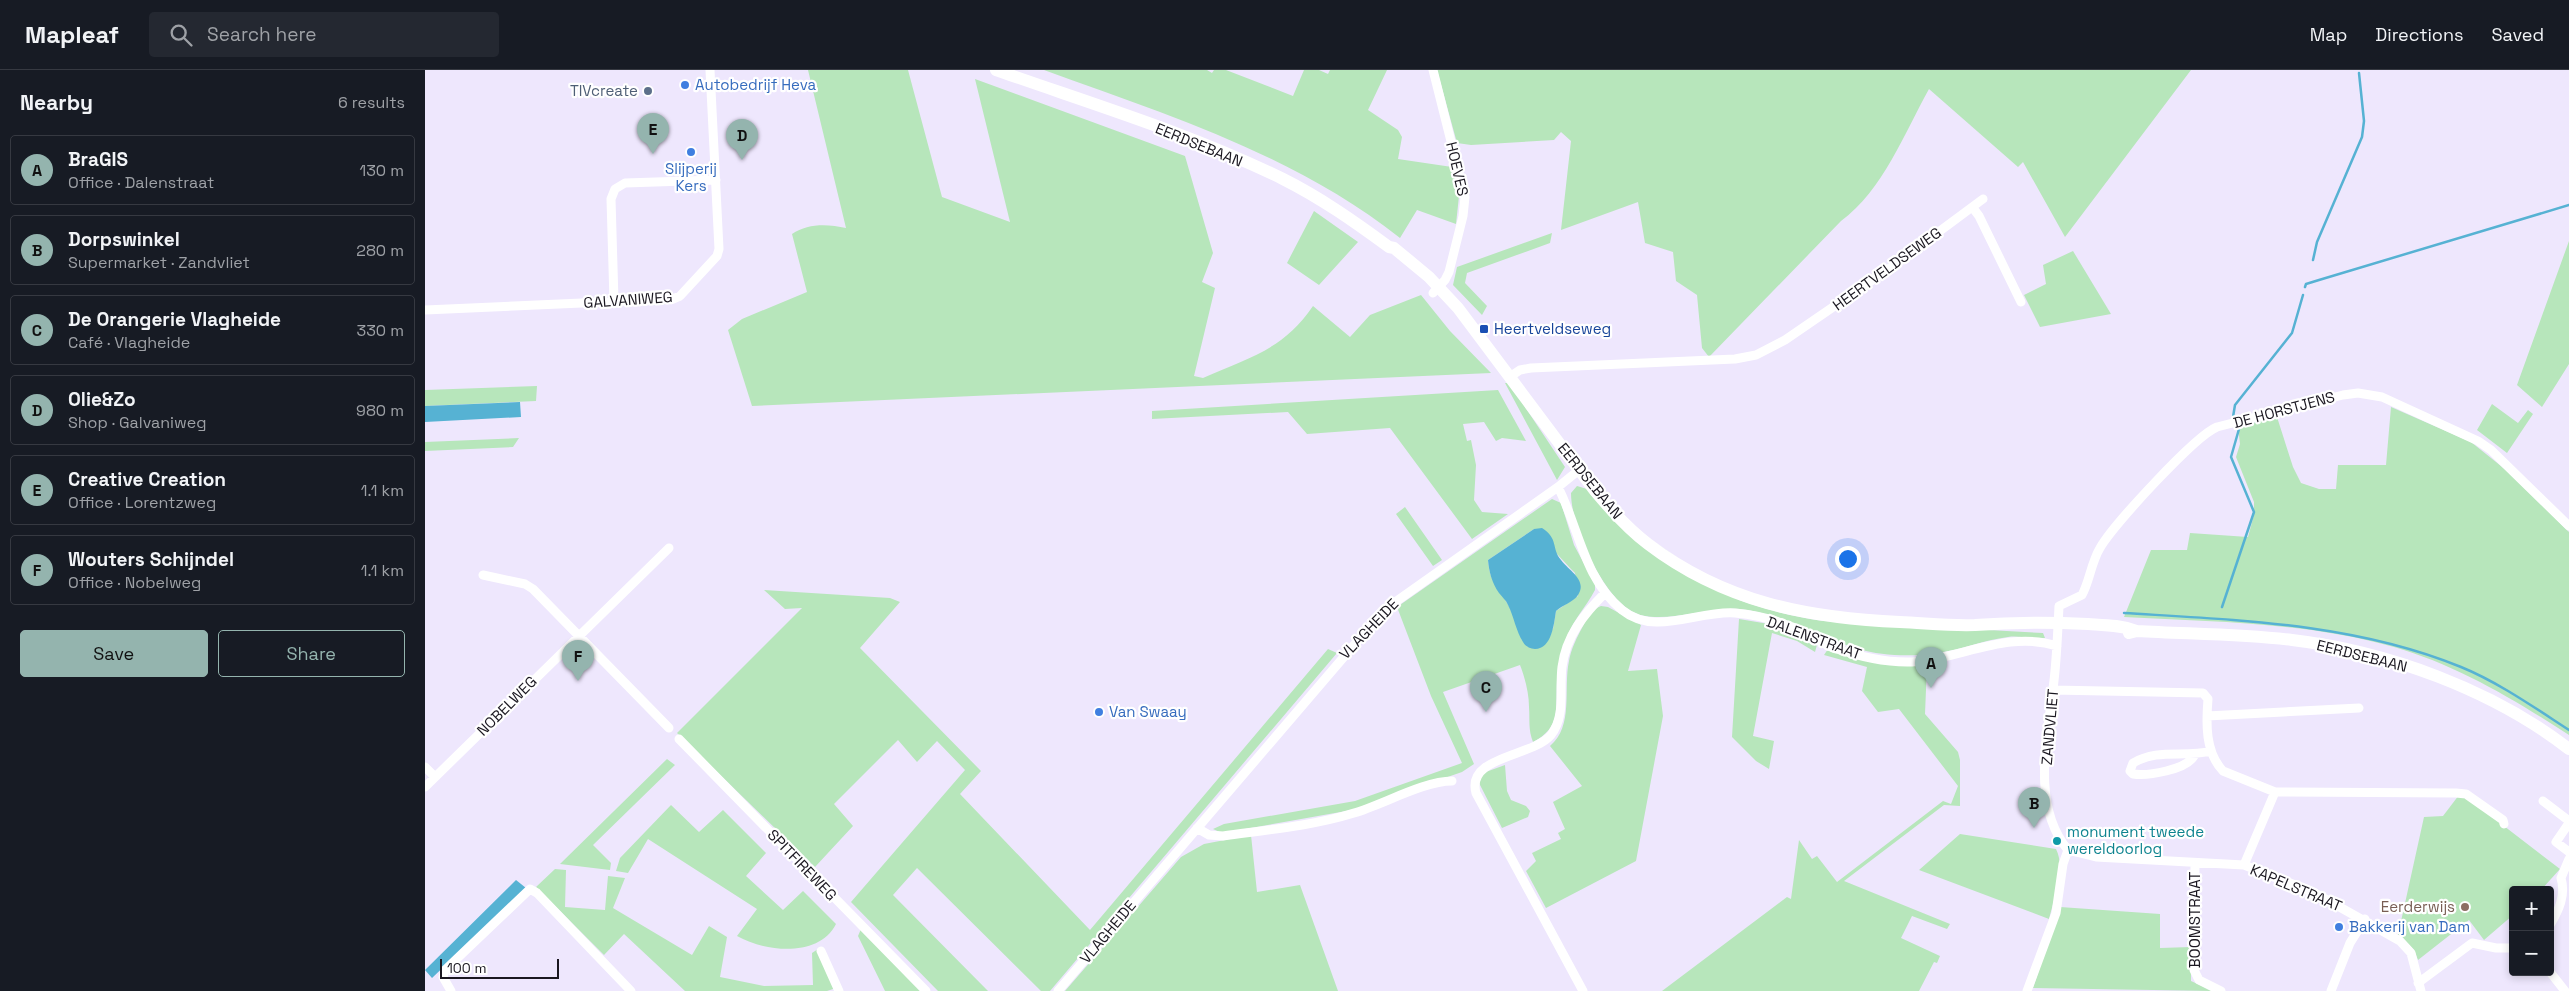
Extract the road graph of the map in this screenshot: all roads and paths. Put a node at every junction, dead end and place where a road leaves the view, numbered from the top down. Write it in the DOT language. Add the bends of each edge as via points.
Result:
graph roads {
  1 [pos="710,70"];
  2 [pos="996,70"];
  3 [pos="1433,70"];
  4 [pos="716,180"];
  5 [pos="1983,199"];
  6 [pos="1973,208"];
  7 [pos="1436,290"];
  8 [pos="614,301"];
  9 [pos="2021,302"];
  10 [pos="425,310"];
  11 [pos="1511,376"];
  12 [pos="1579,470"];
  13 [pos="1558,487"];
  14 [pos="2569,526"];
  15 [pos="669,548"];
  16 [pos="483,575"];
  17 [pos="1605,593"];
  18 [pos="2058,627"];
  19 [pos="578,635"];
  20 [pos="2057,646"];
  21 [pos="2053,690"];
  22 [pos="2359,708"];
  23 [pos="2207,716"];
  24 [pos="669,728"];
  25 [pos="679,739"];
  26 [pos="2569,748"];
  27 [pos="2211,751"];
  28 [pos="2194,756"];
  29 [pos="425,766"];
  30 [pos="435,777"];
  31 [pos="1452,781"];
  32 [pos="425,787"];
  33 [pos="2275,792"];
  34 [pos="2543,800"];
  35 [pos="2569,822"];
  36 [pos="2504,824"];
  37 [pos="1197,828"];
  38 [pos="2068,850"];
  39 [pos="2569,852"];
  40 [pos="2567,862"];
  41 [pos="2195,863"];
  42 [pos="2245,866"];
  43 [pos="2567,891"];
  44 [pos="2365,919"];
  45 [pos="2554,919"];
  46 [pos="2509,948"];
  47 [pos="821,950"];
  48 [pos="2553,976"];
  49 [pos="2420,987"];
  50 [pos="451,991"];
  51 [pos="631,991"];
  52 [pos="839,991"];
  53 [pos="926,991"];
  54 [pos="1058,991"];
  55 [pos="1583,991"];
  56 [pos="2027,991"];
  57 [pos="2221,991"];
  58 [pos="2331,991"];
  59 [pos="2565,991"];
  1 -- 4 [label="street, GALVANIWEG"];
  2 -- 7 [label="main road, EERDSEBAAN" via="1197,142 1283,179 1331,206 1389,247 1390,252"];
  3 -- 7 [label="street, HOEVES" via="1465,203 1449,272"];
  4 -- 8 [label="street, GALVANIWEG" via="717,256 680,296"];
  4 -- 8 [label="street" via="625,183 615,189 611,200"];
  5 -- 6 [label="street, HEERTVELDSEWEG"];
  6 -- 9 [label="street"];
  6 -- 11 [label="street, HEERTVELDSEWEG" via="1785,340 1757,355 1735,359 1531,368"];
  7 -- 11 [label="main road, EERDSEBAAN"];
  8 -- 10 [label="street, GALVANIWEG"];
  11 -- 12 [label="main road, EERDSEBAAN"];
  12 -- 13 [label="street, VLAGHEIDE"];
  12 -- 18 [label="main road, EERDSEBAAN" via="1620,519 1648,544 1688,570 1739,595 1793,611 1830,617 1977,625 2016,622"];
  13 -- 17 [label="street, DALENSTRAAT" via="1567,504 1583,555"];
  13 -- 37 [label="street, VLAGHEIDE" via="1384,610"];
  14 -- 18 [label="street, DE HORSTJENS" via="2478,441 2382,397 2343,394 2206,432 2108,536 2096,556 2082,595 2059,606"];
  15 -- 19 [label="street, NOBELWEG"];
  16 -- 19 [label="street" via="525,584"];
  17 -- 20 [label="street, DALENSTRAAT" via="1621,609 1640,620 1658,623 1719,614 1747,615 1787,625 1829,646 1881,660 1927,661 2009,641"];
  17 -- 55 [label="street" via="1579,622 1566,650 1561,674 1560,715 1555,728 1539,745 1481,769 1475,784 1476,793"];
  18 -- 20 [label="street, ZANDVLIET"];
  18 -- 26 [label="main road, EERDSEBAAN" via="2128,628 2273,638 2352,650 2451,682 2503,708"];
  19 -- 24 [label="street"];
  19 -- 30 [label="street, NOBELWEG"];
  20 -- 21 [label="street, ZANDVLIET"];
  21 -- 23 [label="street" via="2200,691 2208,699"];
  21 -- 38 [label="street, ZANDVLIET" via="2045,756 2047,802 2051,824"];
  22 -- 23 [label="street"];
  23 -- 27 [label="street"];
  25 -- 53 [label="street, SPITFIREWEG"];
  27 -- 28 [label="street"];
  27 -- 33 [label="street" via="2223,771"];
  28 -- 28 [label="street" via="2148,756 2133,763 2130,770 2133,774 2155,774 2185,764"];
  29 -- 30 [label="street"];
  30 -- 32 [label="street, NOBELWEG"];
  31 -- 37 [label="street" via="1317,823 1223,836 1209,835"];
  33 -- 36 [label="street" via="2466,794 2503,820"];
  33 -- 42 [label="street"];
  34 -- 35 [label="street"];
  35 -- 39 [label="street" via="2556,842"];
  37 -- 54 [label="street, VLAGHEIDE"];
  38 -- 41 [label="street, KAPELSTRAAT" via="2096,857"];
  38 -- 56 [label="street" via="2056,913"];
  40 -- 43 [label="street" via="2561,878"];
  41 -- 42 [label="street, KAPELSTRAAT"];
  41 -- 57 [label="street, BOOMSTRAAT" via="2194,970 2199,980"];
  42 -- 44 [label="street, KAPELSTRAAT" via="2313,892"];
  43 -- 45 [label="street"];
  44 -- 49 [label="street, KAPELSTRAAT" via="2400,941 2411,953"];
  44 -- 58 [label="street"];
  46 -- 49 [label="street" via="2472,943"];
  47 -- 52 [label="street"];
  48 -- 59 [label="street"];
  50 -- 51 [label="street" via="443,977 445,970 530,890"];
}
